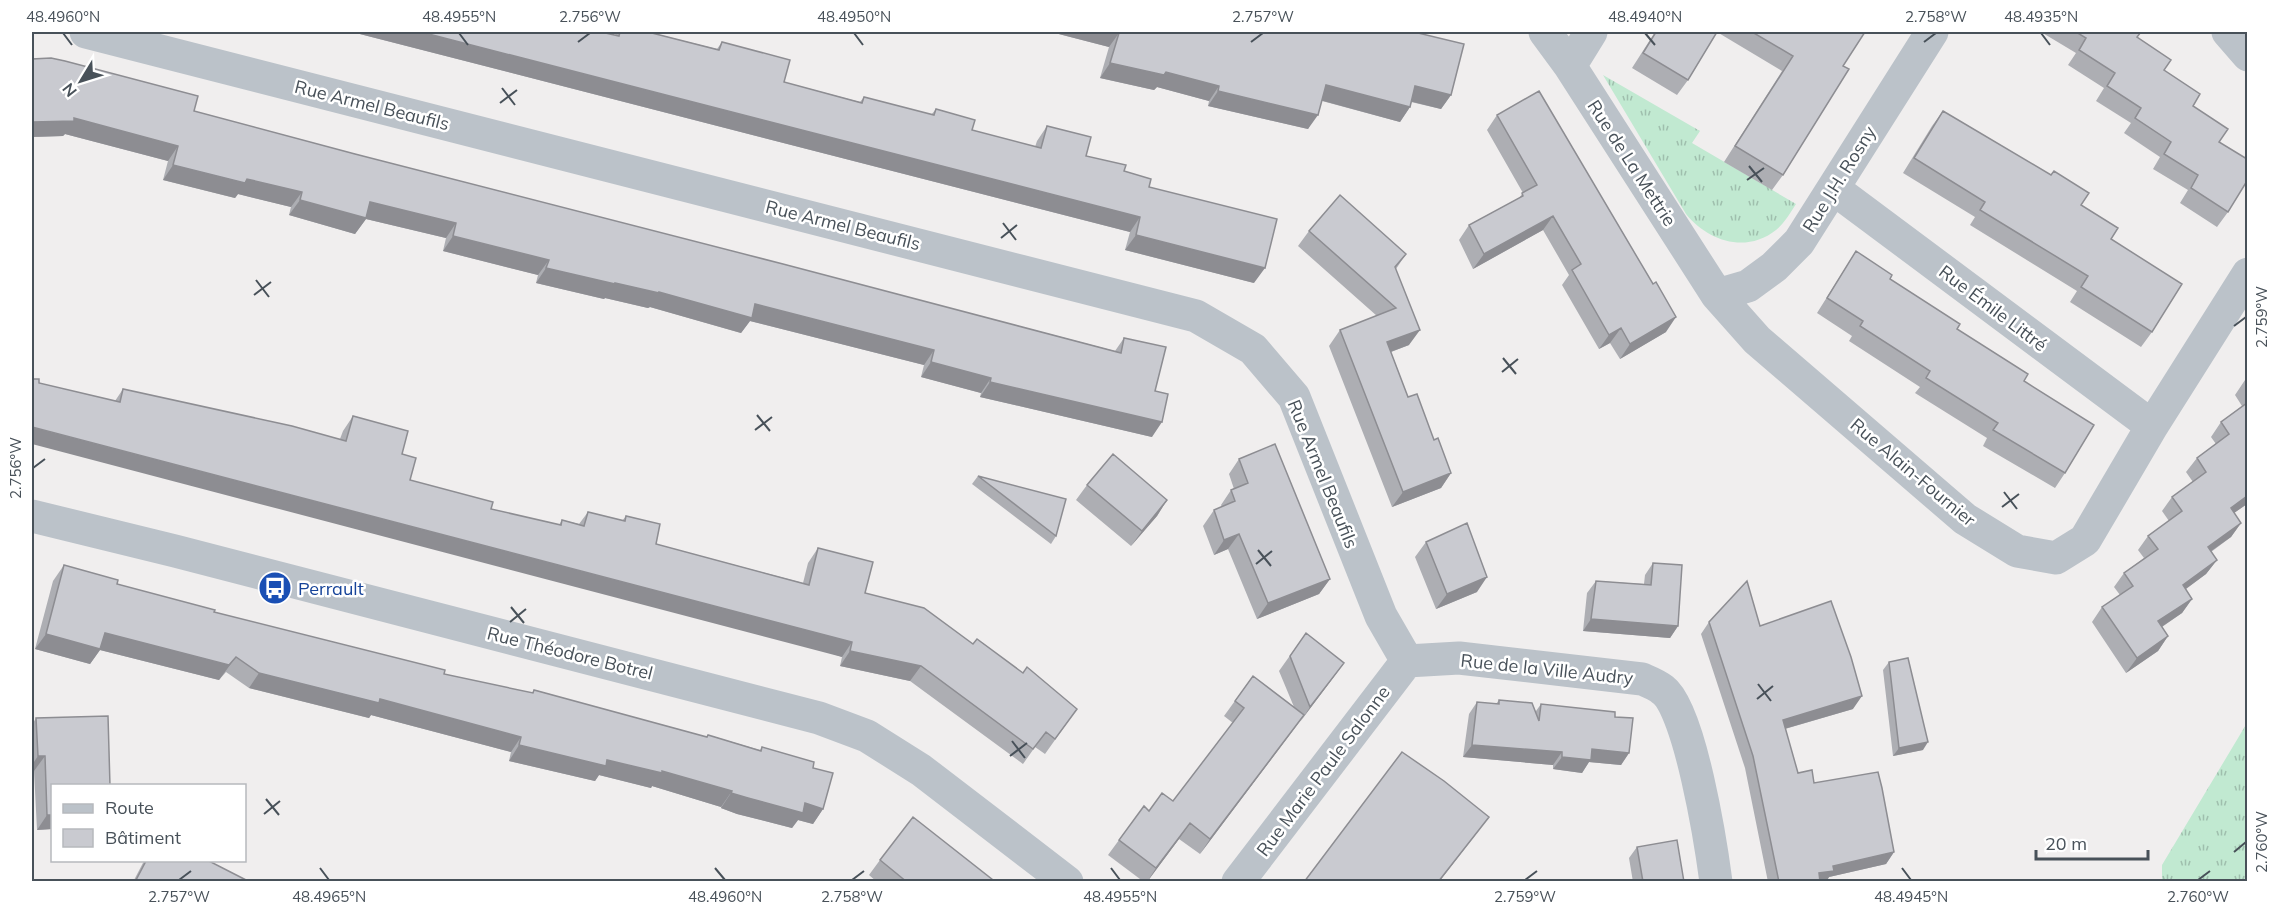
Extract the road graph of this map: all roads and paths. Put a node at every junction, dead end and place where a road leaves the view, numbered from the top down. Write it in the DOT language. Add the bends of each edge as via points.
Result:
graph roads {
  1 [pos="86,32"];
  2 [pos="1545,32"];
  3 [pos="1591,32"];
  4 [pos="1932,32"];
  5 [pos="2228,32"];
  6 [pos="2247,55"];
  7 [pos="1570,66"];
  8 [pos="1834,189"];
  9 [pos="2247,274"];
  10 [pos="1717,295"];
  11 [pos="2152,426"];
  12 [pos="32,516"];
  13 [pos="1407,661"];
  14 [pos="1067,882"];
  15 [pos="1238,882"];
  16 [pos="1716,882"];
  1 -- 13 [label="street, Rue Armel Beaufils" via="1196,316 1253,349 1294,397 1381,616"];
  2 -- 7 [label="street, Rue de La Mettrie"];
  3 -- 7 [label="street"];
  4 -- 8 [label="street, Rue J.H. Rosny"];
  5 -- 6 [label="street"];
  7 -- 10 [label="street, Rue de La Mettrie"];
  8 -- 10 [label="street, Rue J.H. Rosny" via="1799,242 1774,267 1748,286"];
  8 -- 11 [label="street, Rue Émile Littré"];
  9 -- 11 [label="street, Rue Alain-Fournier"];
  10 -- 11 [label="street, Rue Alain-Fournier" via="1757,340 1965,519 2017,551 2056,558 2085,540"];
  12 -- 14 [label="street, Rue Théodore Botrel" via="819,718 867,736 921,770"];
  13 -- 15 [label="street, Rue Marie Paule Salonne"];
  13 -- 16 [label="street, Rue de la Ville Audry" via="1459,658 1585,672 1642,679 1664,690 1679,713 1706,812"];
}
